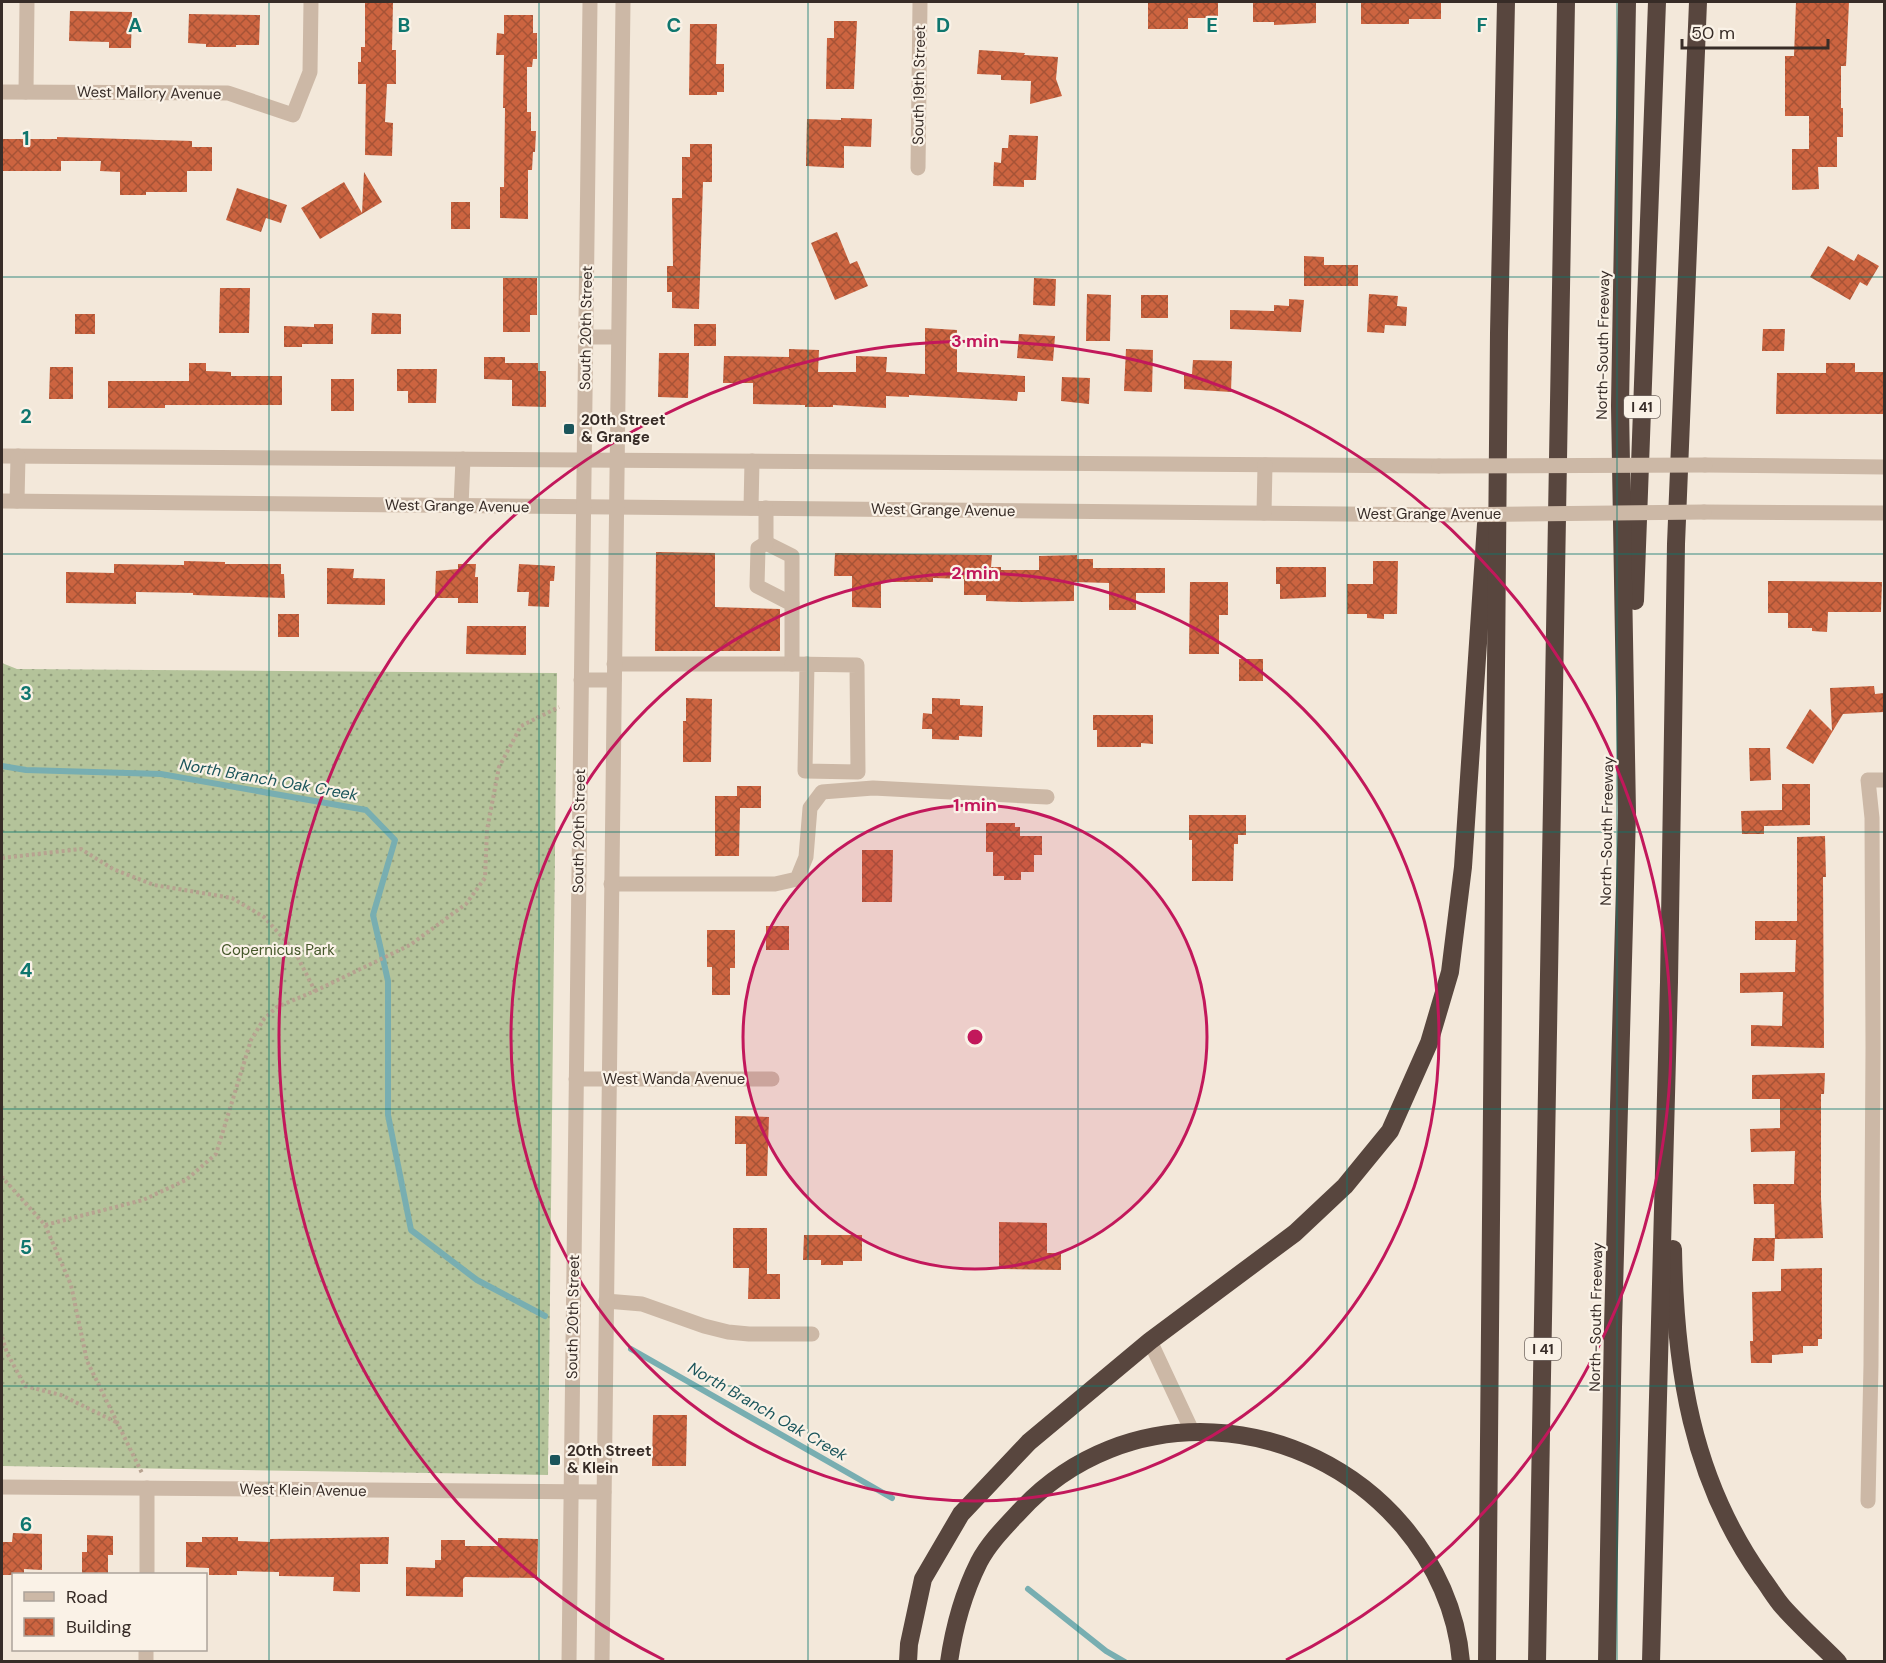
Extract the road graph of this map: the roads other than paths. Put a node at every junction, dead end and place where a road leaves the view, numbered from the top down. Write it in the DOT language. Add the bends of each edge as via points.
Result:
graph roads {
  1 [pos="27,2"];
  2 [pos="311,2"];
  3 [pos="590,2"];
  4 [pos="623,2"];
  5 [pos="920,2"];
  6 [pos="1506,2"];
  7 [pos="1566,2"];
  8 [pos="1627,2"];
  9 [pos="1657,2"];
  10 [pos="1698,2"];
  11 [pos="2,92"];
  12 [pos="26,92"];
  13 [pos="918,168"];
  14 [pos="1500,333"];
  15 [pos="585,337"];
  16 [pos="618,337"];
  17 [pos="2,456"];
  18 [pos="18,456"];
  19 [pos="463,459"];
  20 [pos="584,460"];
  21 [pos="616,460"];
  22 [pos="752,461"];
  23 [pos="1265,465"];
  24 [pos="1884,468"];
  25 [pos="9,501"];
  26 [pos="461,506"];
  27 [pos="584,507"];
  28 [pos="616,507"];
  29 [pos="758,508"];
  30 [pos="1263,513"];
  31 [pos="1884,513"];
  32 [pos="765,543"];
  33 [pos="792,604"];
  34 [pos="614,664"];
  35 [pos="799,664"];
  36 [pos="581,680"];
  37 [pos="614,680"];
  38 [pos="1884,780"];
  39 [pos="1047,797"];
  40 [pos="1627,813"];
  41 [pos="611,884"];
  42 [pos="1669,982"];
  43 [pos="1879,1047"];
  44 [pos="576,1079"];
  45 [pos="609,1079"];
  46 [pos="772,1079"];
  47 [pos="606,1301"];
  48 [pos="812,1334"];
  49 [pos="1150,1341"];
  50 [pos="1878,1365"];
  51 [pos="1192,1431"];
  52 [pos="2,1487"];
  53 [pos="147,1488"];
  54 [pos="570,1492"];
  55 [pos="604,1492"];
  56 [pos="1868,1501"];
  57 [pos="147,1573"];
  58 [pos="569,1662"];
  59 [pos="602,1662"];
  60 [pos="908,1662"];
  61 [pos="949,1662"];
  62 [pos="1461,1662"];
  63 [pos="1487,1662"];
  64 [pos="1537,1662"];
  65 [pos="1607,1662"];
  66 [pos="1651,1662"];
  67 [pos="1838,1662"];
  1 -- 12 [label="street"];
  2 -- 12 [label="street, West Mallory Avenue" via="310,72 293,115 228,93"];
  3 -- 15 [label="street, South 20th Street"];
  4 -- 16 [label="street"];
  5 -- 13 [label="street, South 19th Street"];
  6 -- 14 [label="highway"];
  7 -- 64 [label="highway, I 41"];
  8 -- 40 [label="highway, North-South Freeway" via="1620,406"];
  9 -- 40 [label="highway, I 41"];
  10 -- 42 [label="highway" via="1676,544"];
  11 -- 12 [label="street, West Mallory Avenue"];
  14 -- 49 [label="highway" via="1463,867 1450,972 1429,1043 1390,1131 1345,1186 1295,1233"];
  14 -- 63 [label="highway"];
  15 -- 16 [label="street"];
  15 -- 20 [label="street, South 20th Street"];
  16 -- 21 [label="street"];
  17 -- 18 [label="street"];
  18 -- 19 [label="street"];
  18 -- 25 [label="street"];
  19 -- 20 [label="street"];
  19 -- 26 [label="street"];
  20 -- 21 [label="street"];
  20 -- 27 [label="street, South 20th Street"];
  21 -- 22 [label="street"];
  21 -- 28 [label="street"];
  22 -- 23 [label="street"];
  22 -- 29 [label="street"];
  23 -- 24 [label="street, bridge"];
  23 -- 30 [label="street"];
  25 -- 26 [label="street, West Grange Avenue"];
  26 -- 27 [label="street, West Grange Avenue"];
  27 -- 28 [label="street, West Grange Avenue"];
  27 -- 36 [label="street, South 20th Street"];
  28 -- 29 [label="street, West Grange Avenue"];
  28 -- 34 [label="street"];
  29 -- 30 [label="street, West Grange Avenue"];
  29 -- 32 [label="street"];
  30 -- 31 [label="street, West Grange Avenue, bridge"];
  32 -- 33 [label="street" via="792,556"];
  32 -- 33 [label="street" via="758,548 757,586"];
  33 -- 35 [label="street"];
  34 -- 35 [label="street"];
  34 -- 37 [label="street"];
  35 -- 35 [label="street" via="857,665 858,772 805,771"];
  36 -- 37 [label="street"];
  36 -- 44 [label="street, South 20th Street"];
  37 -- 41 [label="street"];
  38 -- 43 [label="street" via="1868,780"];
  39 -- 41 [label="street" via="873,788 822,792 810,808 806,857 797,879 775,884"];
  40 -- 65 [label="highway, North-South Freeway / I 41"];
  41 -- 45 [label="street"];
  42 -- 66 [label="highway"];
  42 -- 67 [label="highway" via="1674,1298 1682,1378 1697,1448 1726,1522 1752,1565 1783,1607"];
  43 -- 50 [label="street"];
  44 -- 45 [label="street, West Wanda Avenue"];
  44 -- 54 [label="street, South 20th Street"];
  45 -- 46 [label="street, West Wanda Avenue"];
  45 -- 47 [label="street"];
  47 -- 48 [label="street" via="642,1304 728,1332"];
  47 -- 55 [label="street"];
  49 -- 51 [label="street"];
  49 -- 60 [label="highway" via="1029,1442 961,1514 923,1579"];
  50 -- 56 [label="street"];
  51 -- 61 [label="highway" via="1156,1435 1101,1452 1032,1497 980,1561 959,1612"];
  51 -- 62 [label="highway" via="1231,1433 1296,1449 1360,1484 1421,1547 1453,1617"];
  52 -- 53 [label="street, West Klein Avenue"];
  53 -- 54 [label="street, West Klein Avenue"];
  53 -- 57 [label="street"];
  54 -- 55 [label="street, West Klein Avenue"];
  54 -- 58 [label="street, South 20th Street"];
  55 -- 59 [label="street"];
}
